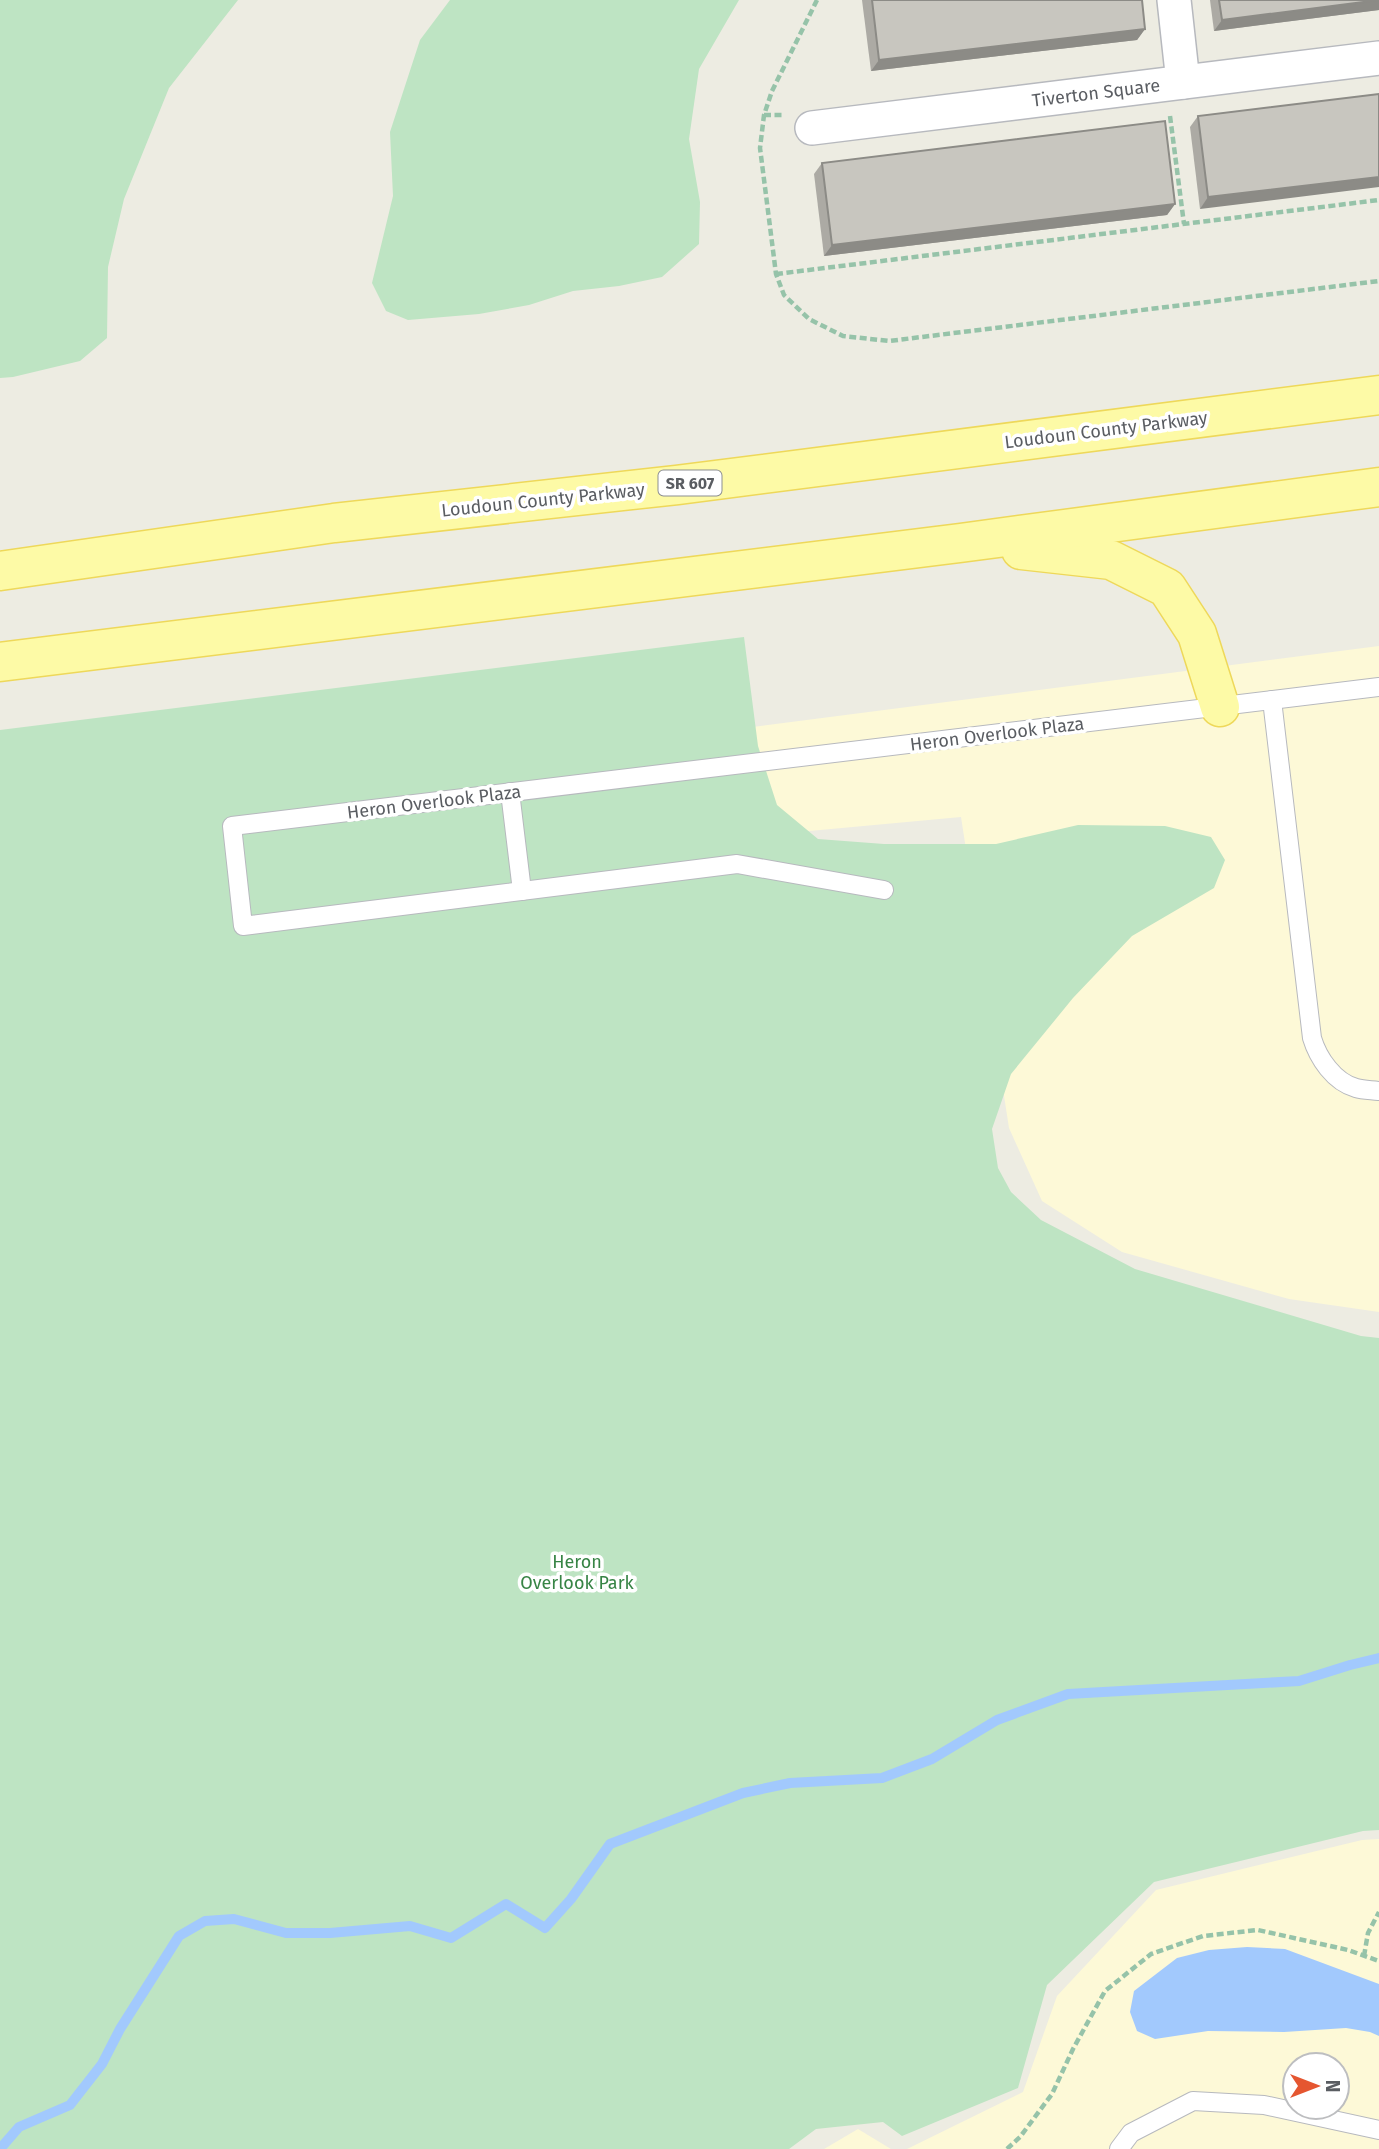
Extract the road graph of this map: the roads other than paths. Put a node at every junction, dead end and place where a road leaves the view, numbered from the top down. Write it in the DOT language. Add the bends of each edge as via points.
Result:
graph roads {
  1 [pos="1174,0"];
  2 [pos="1379,58"];
  3 [pos="1174,83"];
  4 [pos="812,128"];
  5 [pos="1379,395"];
  6 [pos="1379,488"];
  7 [pos="960,543"];
  8 [pos="0,571"];
  9 [pos="0,662"];
  10 [pos="1379,687"];
  11 [pos="1272,700"];
  12 [pos="1220,707"];
  13 [pos="510,792"];
  14 [pos="884,890"];
  15 [pos="522,891"];
  16 [pos="1379,1091"];
  17 [pos="1379,2130"];
  18 [pos="1119,2149"];
  1 -- 3 [label="street"];
  2 -- 3 [label="street, Tiverton Square"];
  3 -- 4 [label="street, Tiverton Square"];
  5 -- 8 [label="main road, Loudoun County Parkway / SR 607" via="677,485 334,523"];
  6 -- 7 [label="main road"];
  7 -- 9 [label="main road"];
  7 -- 12 [label="main road" via="1111,559 1167,588 1197,634"];
  10 -- 11 [label="lane, Heron Overlook Plaza"];
  11 -- 12 [label="lane, Heron Overlook Plaza"];
  11 -- 16 [label="lane" via="1312,1038 1333,1074 1354,1088"];
  12 -- 13 [label="lane, Heron Overlook Plaza"];
  13 -- 15 [label="lane"];
  13 -- 15 [label="lane, Heron Overlook Plaza" via="232,826 243,926"];
  14 -- 15 [label="lane, Heron Overlook Plaza" via="737,864"];
  17 -- 18 [label="lane" via="1264,2105 1193,2101 1131,2133"];
}
